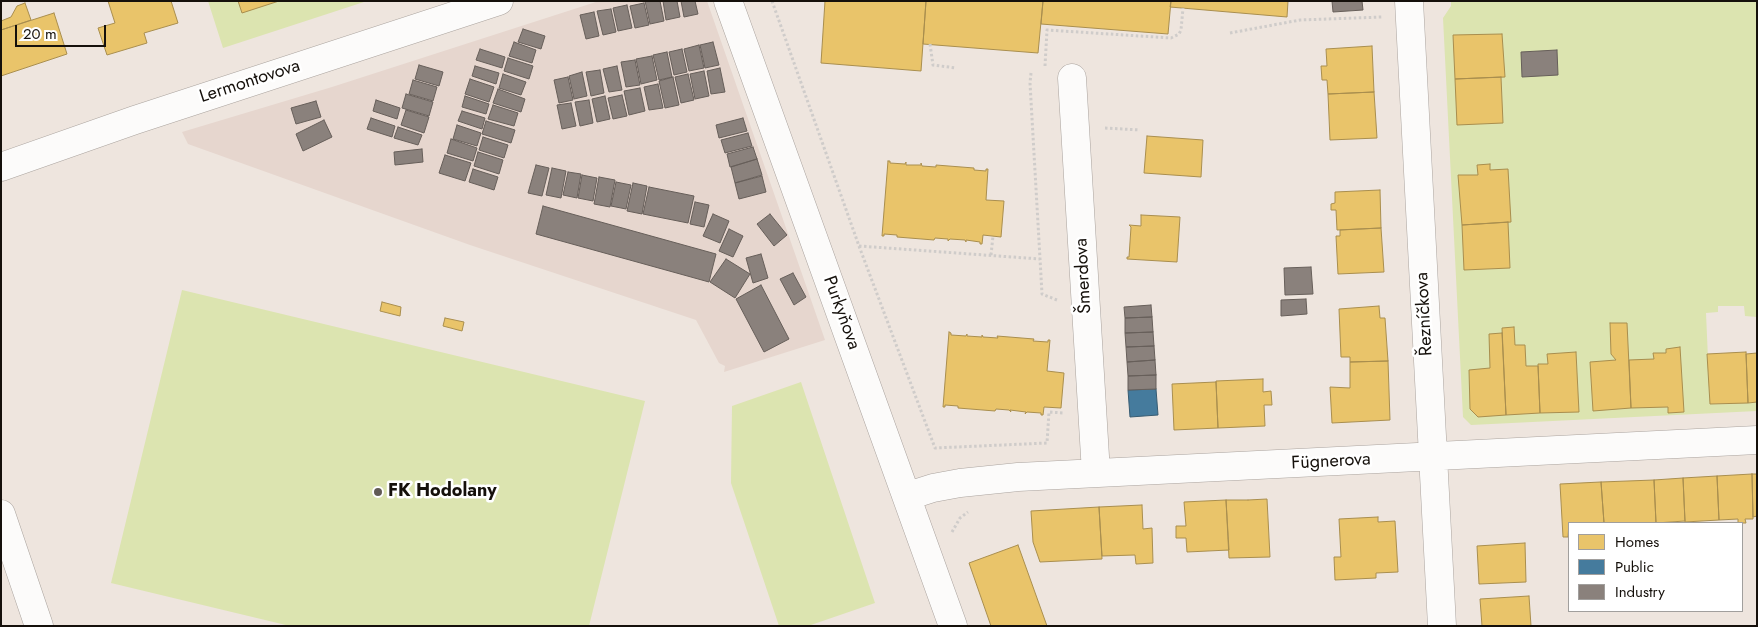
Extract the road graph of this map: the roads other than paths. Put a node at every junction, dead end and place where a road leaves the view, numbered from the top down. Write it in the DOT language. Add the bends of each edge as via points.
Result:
graph roads {
  1 [pos="499,1"];
  2 [pos="728,1"];
  3 [pos="1399,9"];
  4 [pos="1072,78"];
  5 [pos="1,167"];
  6 [pos="1757,440"];
  7 [pos="1433,456"];
  8 [pos="1096,473"];
  9 [pos="908,496"];
  10 [pos="1,514"];
  11 [pos="39,626"];
  12 [pos="953,626"];
  13 [pos="1442,626"];
  1 -- 5 [label="street, Lermontovova"];
  2 -- 9 [label="street, Purkyňova"];
  3 -- 7 [label="street, Řezníčkova"];
  4 -- 8 [label="street, Šmerdova"];
  6 -- 7 [label="street, Fügnerova"];
  7 -- 8 [label="street, Fügnerova"];
  7 -- 13 [label="street, Řezníčkova"];
  8 -- 9 [label="street, Fügnerova" via="960,483"];
  9 -- 12 [label="street, Purkyňova"];
  10 -- 11 [label="street"];
}
